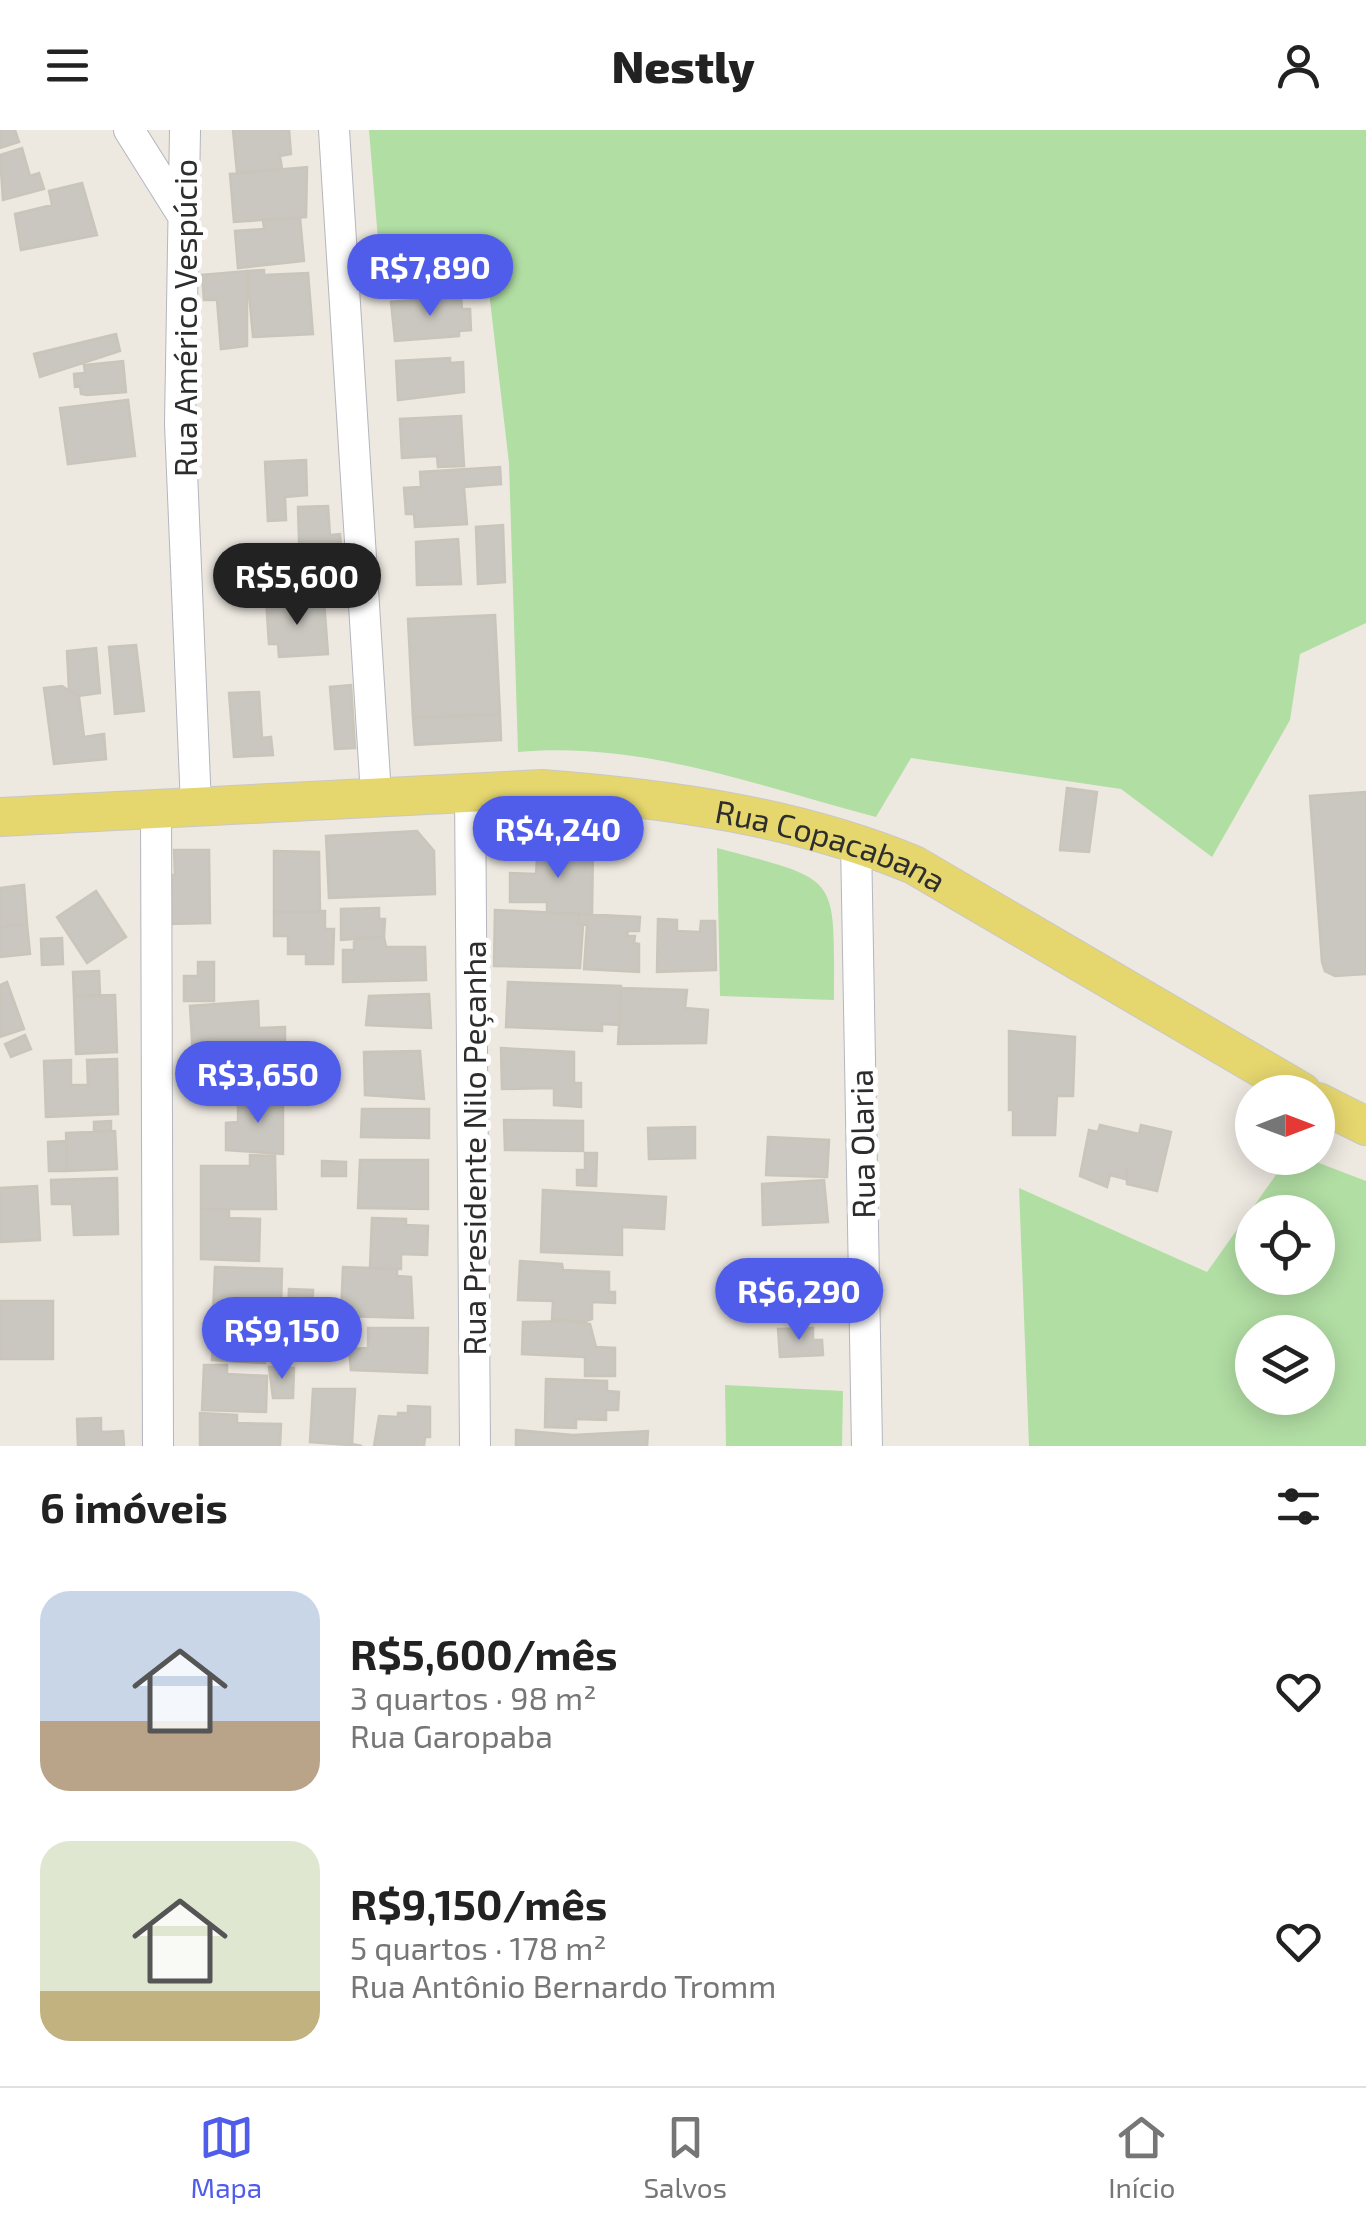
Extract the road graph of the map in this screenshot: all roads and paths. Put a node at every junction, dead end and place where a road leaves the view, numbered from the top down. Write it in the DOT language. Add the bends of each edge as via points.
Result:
graph roads {
  1 [pos="130,130"];
  2 [pos="185,130"];
  3 [pos="334,130"];
  4 [pos="183,216"];
  5 [pos="470,790"];
  6 [pos="376,795"];
  7 [pos="196,806"];
  8 [pos="156,808"];
  9 [pos="0,817"];
  10 [pos="856,841"];
  11 [pos="1273,1075"];
  12 [pos="1335,1110"];
  13 [pos="1366,1126"];
  14 [pos="158,1446"];
  15 [pos="475,1446"];
  16 [pos="867,1446"];
  1 -- 4 [label="street"];
  2 -- 4 [label="street, Rua Américo Vespúcio"];
  3 -- 6 [label="street"];
  4 -- 7 [label="street, Rua Américo Vespúcio" via="180,424"];
  5 -- 6 [label="main road, Rua Copacabana"];
  5 -- 10 [label="main road, Rua Copacabana" via="630,796 782,821"];
  5 -- 15 [label="street, Rua Presidente Nilo Peçanha"];
  6 -- 7 [label="main road, Rua Copacabana"];
  7 -- 8 [label="main road, Rua Copacabana"];
  8 -- 9 [label="main road, Rua Copacabana"];
  8 -- 14 [label="street"];
  10 -- 11 [label="main road, Rua Copacabana" via="976,898"];
  10 -- 16 [label="street, Rua Olaria"];
  12 -- 13 [label="main road"];
}
